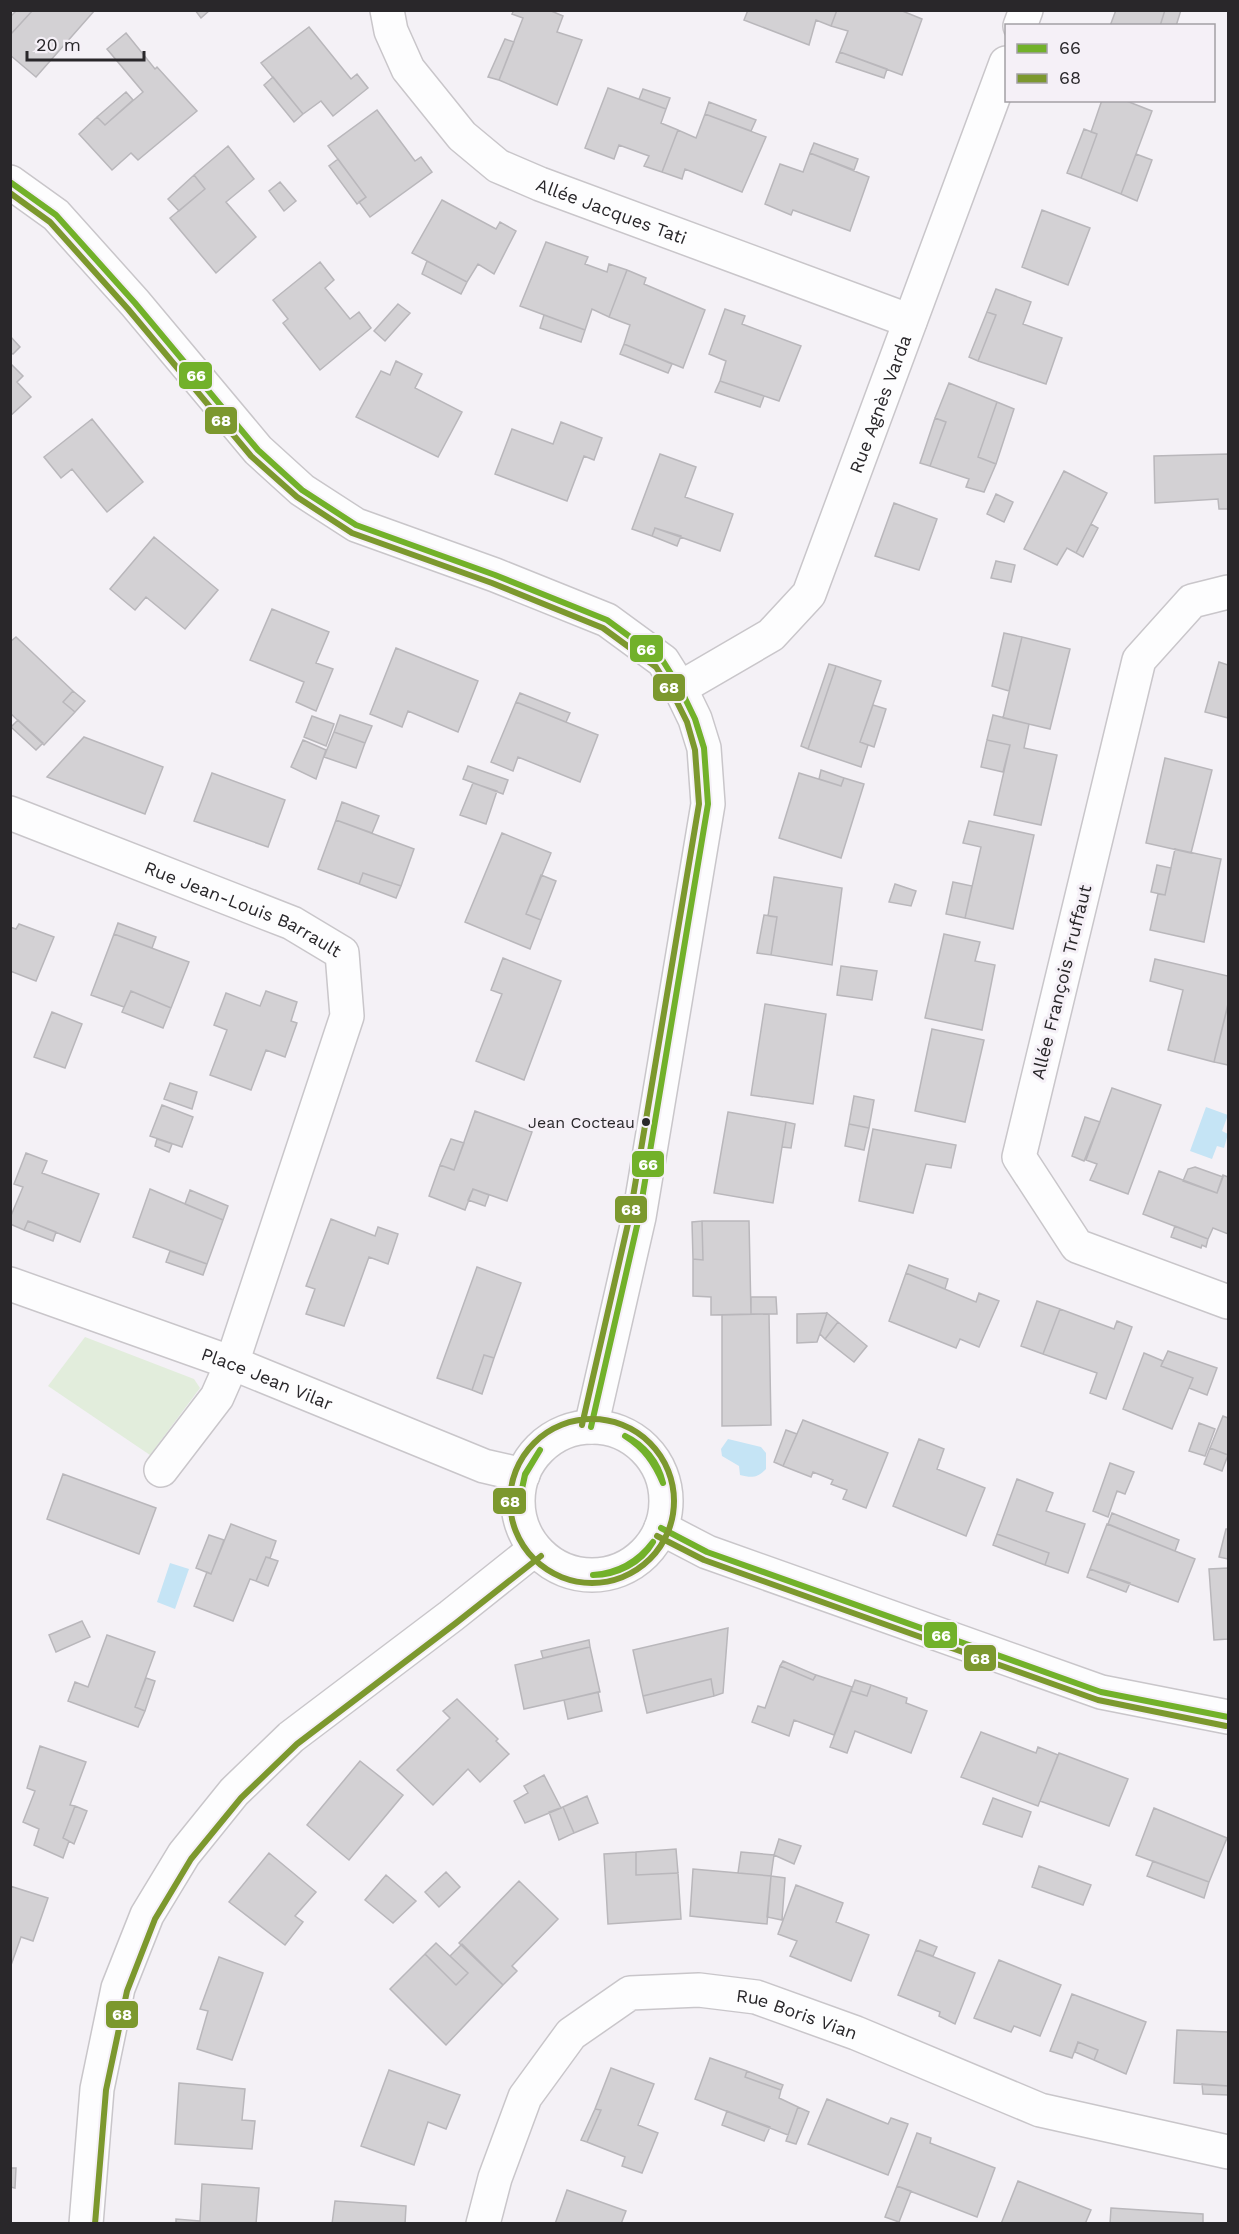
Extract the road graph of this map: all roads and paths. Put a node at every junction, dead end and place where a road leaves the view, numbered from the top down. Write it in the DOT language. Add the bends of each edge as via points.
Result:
graph roads {
  1 [pos="387,10"];
  2 [pos="1005,66"];
  3 [pos="10,182"];
  4 [pos="910,321"];
  5 [pos="1228,592"];
  6 [pos="680,688"];
  7 [pos="10,813"];
  8 [pos="10,1284"];
  9 [pos="1228,1302"];
  10 [pos="232,1363"];
  11 [pos="591,1427"];
  12 [pos="161,1470"];
  13 [pos="524,1474"];
  14 [pos="661,1528"];
  15 [pos="535,1549"];
  16 [pos="1228,1717"];
  17 [pos="1228,2152"];
  18 [pos="86,2223"];
  19 [pos="483,2223"];
  1 -- 4 [label="street, Allée Jacques Tati" via="391,31 408,69 462,136 498,166"];
  2 -- 4 [label="street, Rue Agnès Varda"];
  3 -- 6 [label="street" via="56,215 258,450 302,490 356,525 607,620 663,661"];
  4 -- 6 [label="street, Rue Agnès Varda" via="809,594 771,635"];
  5 -- 9 [label="street, Allée François Truffaut" via="1192,601 1139,660 1019,1157 1077,1246"];
  6 -- 11 [label="street" via="704,748 708,804 639,1217"];
  7 -- 10 [label="street, Rue Jean-Louis Barrault" via="292,923 342,953 347,1016"];
  8 -- 10 [label="street, Place Jean Vilar"];
  10 -- 12 [label="street" via="217,1397"];
  10 -- 13 [label="street, Place Jean Vilar" via="484,1466"];
  11 -- 13 [label="street" via="569,1431 550,1441 534,1456"];
  11 -- 14 [label="street" via="615,1431 636,1442 653,1459 663,1481 666,1505"];
  13 -- 15 [label="street" via="519,1513"];
  14 -- 15 [label="street" via="648,1551 628,1567 604,1575 579,1574 555,1565"];
  14 -- 16 [label="street" via="707,1552 1101,1692"];
  15 -- 18 [label="street" via="291,1737 234,1792 184,1854 147,1915 118,1988 97,2089"];
  17 -- 19 [label="street, Rue Boris Vian" via="1040,2110 856,2033 756,1997 699,1990 630,1993 570,2034 525,2097"];
}
